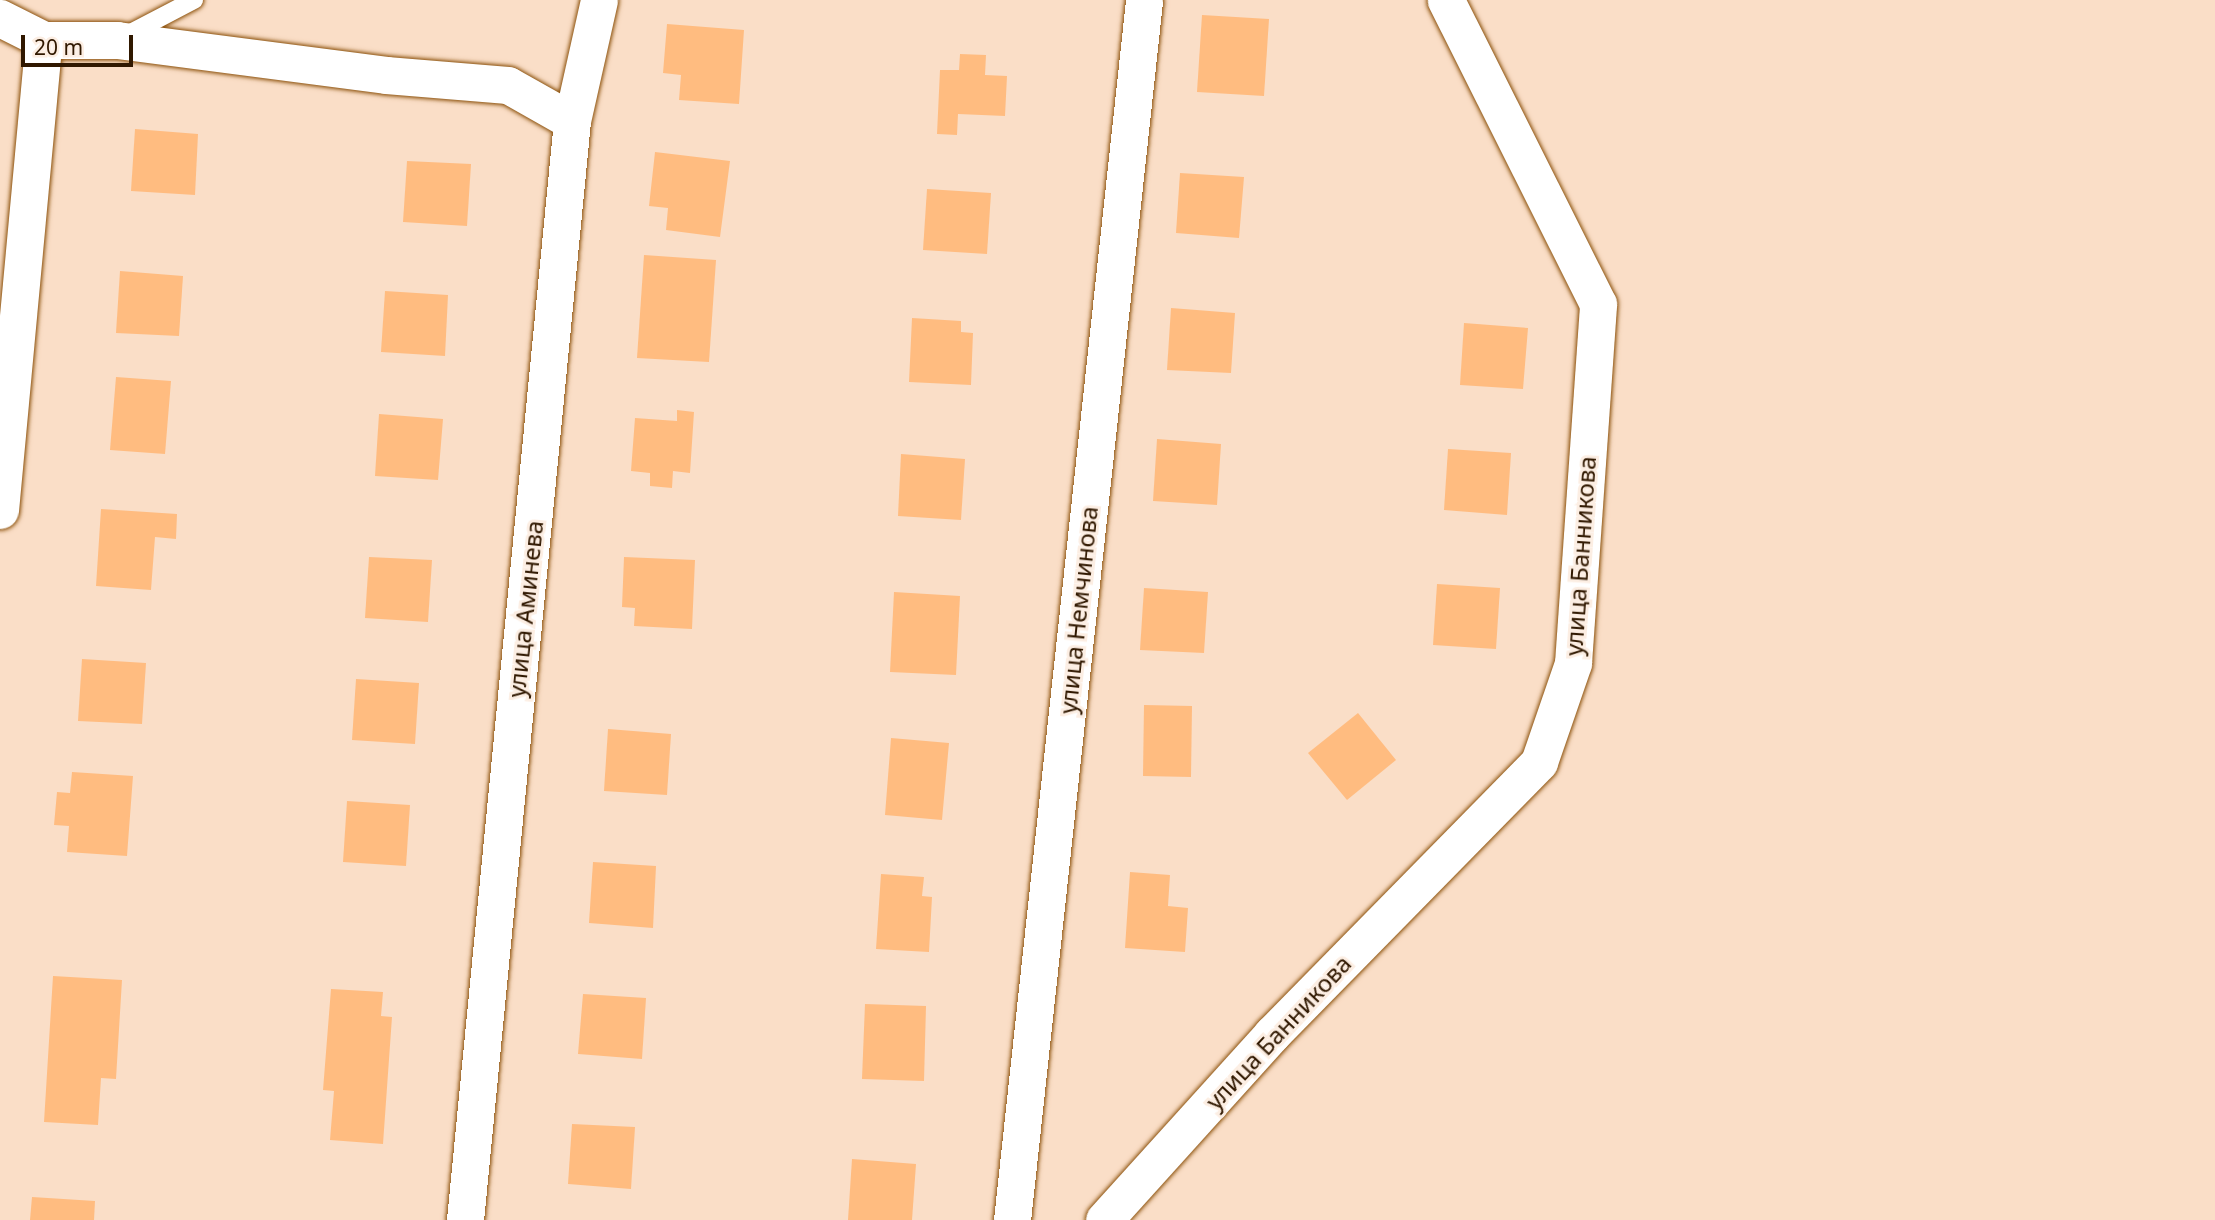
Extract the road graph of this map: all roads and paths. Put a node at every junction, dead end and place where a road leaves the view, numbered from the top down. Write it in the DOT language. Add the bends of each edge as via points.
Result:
graph roads {
  1 [pos="194,0"];
  2 [pos="599,0"];
  3 [pos="1143,0"];
  4 [pos="1446,0"];
  5 [pos="0,18"];
  6 [pos="44,40"];
  7 [pos="117,40"];
  8 [pos="572,121"];
  9 [pos="0,510"];
  10 [pos="466,1220"];
  11 [pos="1012,1220"];
  12 [pos="1104,1220"];
  1 -- 7 [label="lane"];
  2 -- 8 [label="street, улица Аминева"];
  3 -- 11 [label="street, улица Немчинова"];
  4 -- 12 [label="street, улица Банникова" via="1598,304 1573,663 1539,762 1272,1034"];
  5 -- 6 [label="street"];
  6 -- 7 [label="street"];
  6 -- 9 [label="street"];
  7 -- 8 [label="street" via="386,75 508,85"];
  8 -- 10 [label="street, улица Аминева"];
}
